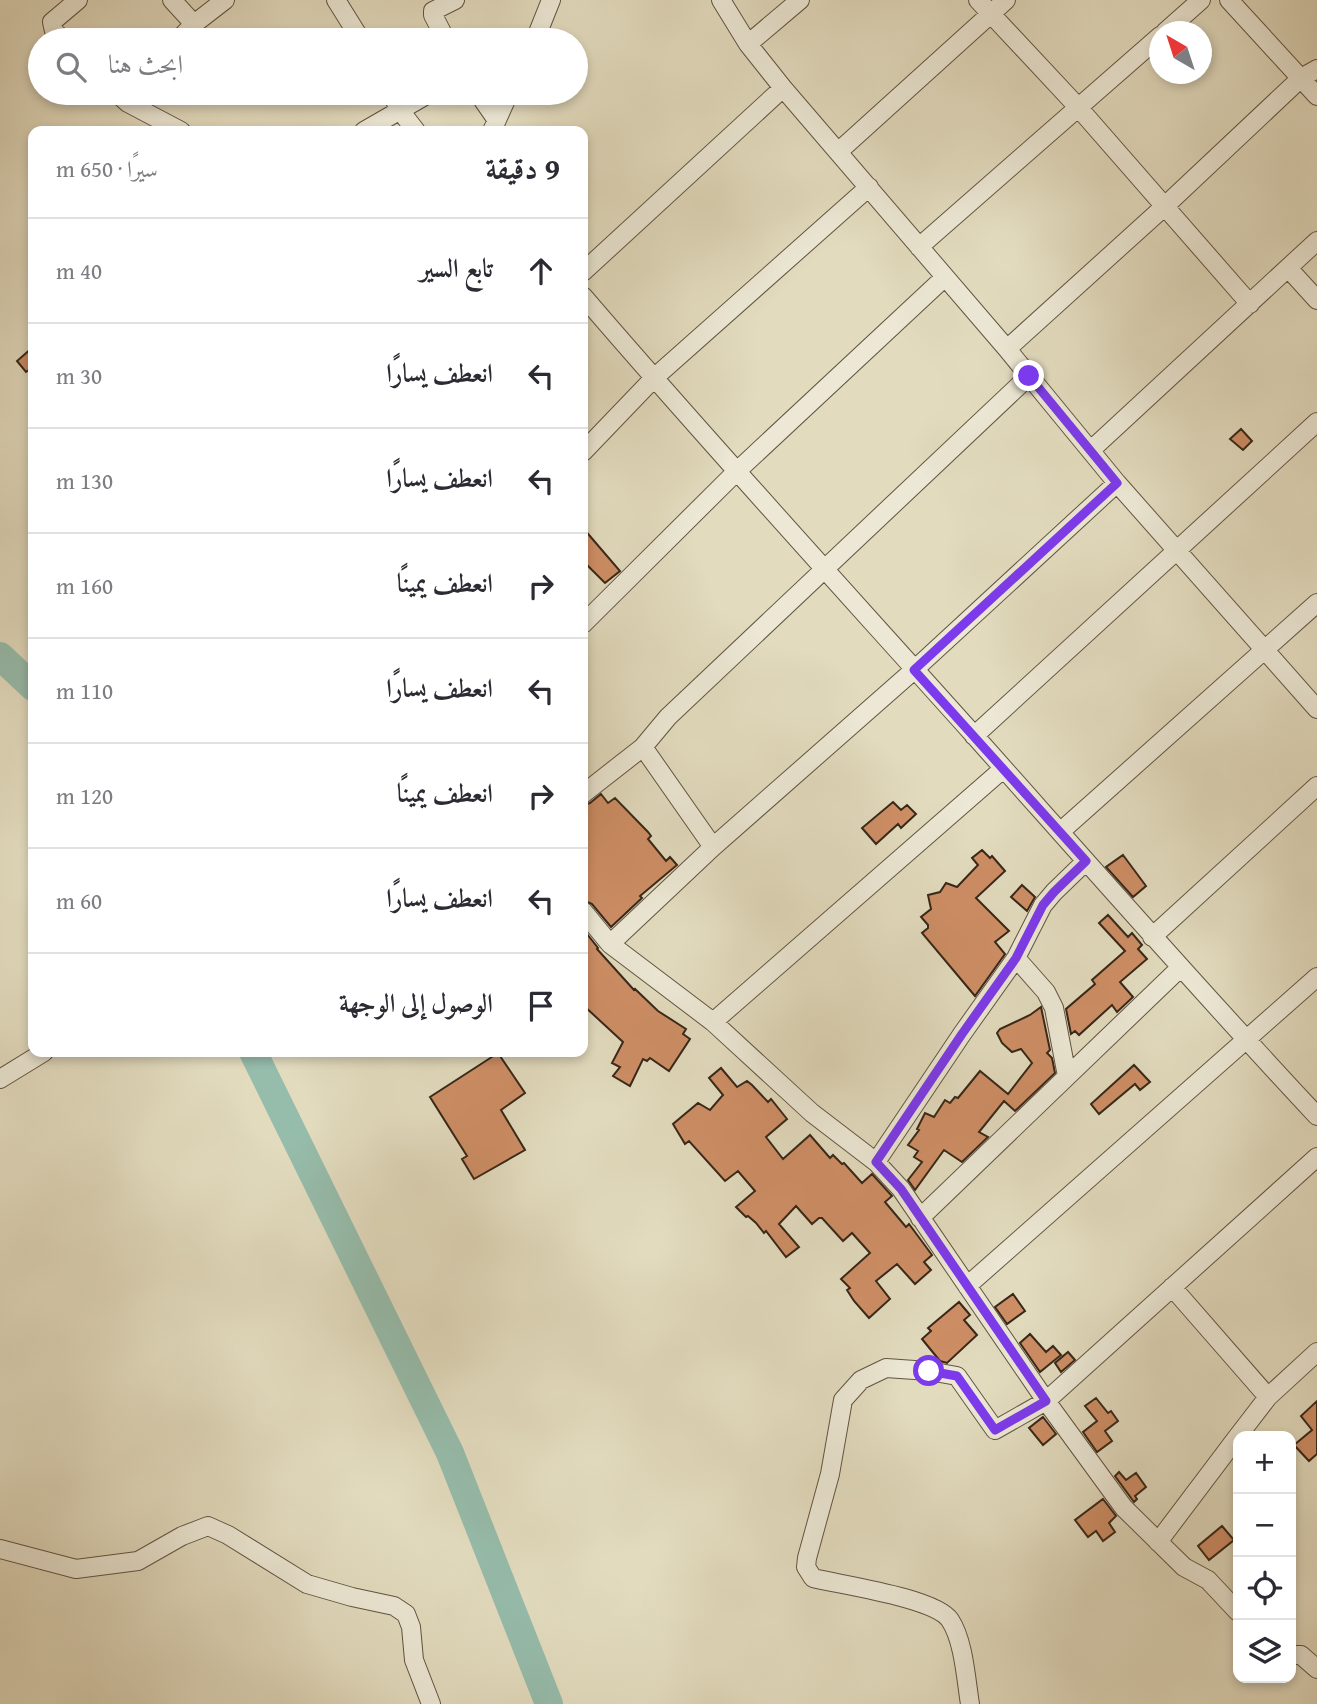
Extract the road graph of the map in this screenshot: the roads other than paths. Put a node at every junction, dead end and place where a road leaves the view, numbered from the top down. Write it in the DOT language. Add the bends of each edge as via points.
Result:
graph roads {
  1 [pos="78,0"];
  2 [pos="172,0"];
  3 [pos="225,0"];
  4 [pos="336,0"];
  5 [pos="455,0"];
  6 [pos="551,0"];
  7 [pos="721,0"];
  8 [pos="800,0"];
  9 [pos="1006,0"];
  10 [pos="1201,0"];
  11 [pos="1229,0"];
  12 [pos="984,7"];
  13 [pos="1177,21"];
  14 [pos="194,24"];
  15 [pos="53,28"];
  16 [pos="190,28"];
  17 [pos="354,28"];
  18 [pos="440,28"];
  19 [pos="540,28"];
  20 [pos="748,44"];
  21 [pos="1149,45"];
  22 [pos="1317,69"];
  23 [pos="1301,78"];
  24 [pos="783,88"];
  25 [pos="1317,96"];
  26 [pos="140,105"];
  27 [pos="397,105"];
  28 [pos="407,105"];
  29 [pos="484,105"];
  30 [pos="503,105"];
  31 [pos="1077,106"];
  32 [pos="399,109"];
  33 [pos="494,125"];
  34 [pos="173,126"];
  35 [pos="372,126"];
  36 [pos="412,126"];
  37 [pos="838,152"];
  38 [pos="869,187"];
  39 [pos="1165,206"];
  40 [pos="1317,241"];
  41 [pos="919,247"];
  42 [pos="588,267"];
  43 [pos="1288,268"];
  44 [pos="945,278"];
  45 [pos="1317,300"];
  46 [pos="588,302"];
  47 [pos="1250,304"];
  48 [pos="1007,349"];
  49 [pos="1029,376"];
  50 [pos="654,379"];
  51 [pos="1317,422"];
  52 [pos="588,447"];
  53 [pos="1091,450"];
  54 [pos="736,472"];
  55 [pos="1117,483"];
  56 [pos="1177,550"];
  57 [pos="824,570"];
  58 [pos="1317,603"];
  59 [pos="588,619"];
  60 [pos="1265,649"];
  61 [pos="914,670"];
  62 [pos="1317,709"];
  63 [pos="974,736"];
  64 [pos="643,747"];
  65 [pos="1003,769"];
  66 [pos="1317,786"];
  67 [pos="588,790"];
  68 [pos="1060,832"];
  69 [pos="713,847"];
  70 [pos="1086,861"];
  71 [pos="588,917"];
  72 [pos="1152,937"];
  73 [pos="610,944"];
  74 [pos="1016,958"];
  75 [pos="1180,968"];
  76 [pos="1317,977"];
  77 [pos="713,1022"];
  78 [pos="1246,1041"];
  79 [pos="36,1057"];
  80 [pos="1067,1076"];
  81 [pos="0,1079"];
  82 [pos="1317,1116"];
  83 [pos="1317,1157"];
  84 [pos="876,1162"];
  85 [pos="920,1218"];
  86 [pos="967,1286"];
  87 [pos="1172,1287"];
  88 [pos="1317,1352"];
  89 [pos="1269,1397"];
  90 [pos="1046,1401"];
  91 [pos="1242,1431"];
  92 [pos="1233,1443"];
  93 [pos="1158,1542"];
  94 [pos="0,1549"];
  95 [pos="1233,1607"];
  96 [pos="1296,1655"];
  97 [pos="1315,1665"];
  98 [pos="431,1704"];
  99 [pos="970,1704"];
  1 -- 15 [label="street" via="52,22"];
  2 -- 14 [label="street"];
  3 -- 14 [label="street"];
  4 -- 17 [label="street"];
  5 -- 18 [label="street" via="433,11"];
  6 -- 19 [label="street"];
  7 -- 20 [label="street"];
  8 -- 20 [label="street"];
  9 -- 12 [label="street"];
  10 -- 13 [label="street"];
  11 -- 23 [label="street"];
  12 -- 31 [label="street"];
  12 -- 37 [label="street"];
  14 -- 16 [label="street"];
  20 -- 24 [label="street"];
  21 -- 31 [label="street"];
  22 -- 23 [label="street"];
  23 -- 25 [label="street"];
  23 -- 39 [label="street"];
  24 -- 37 [label="street"];
  24 -- 42 [label="street"];
  26 -- 34 [label="street"];
  27 -- 32 [label="street"];
  28 -- 32 [label="street"];
  29 -- 33 [label="street"];
  30 -- 33 [label="street"];
  31 -- 39 [label="street"];
  31 -- 41 [label="street"];
  32 -- 35 [label="street"];
  32 -- 36 [label="street"];
  37 -- 38 [label="street"];
  38 -- 41 [label="street"];
  38 -- 50 [label="street"];
  39 -- 47 [label="street"];
  39 -- 48 [label="street"];
  40 -- 43 [label="street"];
  41 -- 44 [label="street"];
  43 -- 45 [label="street"];
  43 -- 47 [label="street"];
  44 -- 48 [label="street"];
  44 -- 54 [label="street"];
  46 -- 50 [label="street"];
  47 -- 53 [label="street"];
  48 -- 49 [label="street"];
  49 -- 53 [label="street"];
  49 -- 57 [label="street"];
  50 -- 52 [label="street"];
  50 -- 54 [label="street"];
  51 -- 56 [label="street"];
  53 -- 55 [label="street"];
  54 -- 57 [label="street"];
  54 -- 59 [label="street"];
  55 -- 56 [label="street"];
  55 -- 61 [label="street"];
  56 -- 60 [label="street"];
  56 -- 63 [label="street"];
  57 -- 61 [label="street"];
  57 -- 64 [label="street" via="668,717"];
  58 -- 60 [label="street"];
  60 -- 62 [label="street"];
  60 -- 68 [label="street"];
  61 -- 63 [label="street"];
  61 -- 69 [label="street"];
  63 -- 65 [label="street"];
  64 -- 67 [label="street"];
  64 -- 69 [label="street"];
  65 -- 68 [label="street"];
  65 -- 77 [label="street"];
  66 -- 72 [label="street"];
  68 -- 70 [label="street"];
  69 -- 73 [label="street"];
  70 -- 72 [label="street"];
  70 -- 74 [label="street" via="1043,905"];
  71 -- 73 [label="street"];
  72 -- 75 [label="street"];
  73 -- 77 [label="street"];
  74 -- 80 [label="street" via="1054,1008"];
  74 -- 84 [label="street"];
  75 -- 78 [label="street"];
  75 -- 80 [label="street"];
  76 -- 78 [label="street"];
  77 -- 84 [label="street" via="813,1113"];
  78 -- 82 [label="street"];
  78 -- 86 [label="street"];
  79 -- 81 [label="street"];
  80 -- 85 [label="street"];
  83 -- 87 [label="street"];
  84 -- 85 [label="street"];
  85 -- 86 [label="street"];
  86 -- 90 [label="street"];
  87 -- 89 [label="street"];
  87 -- 90 [label="street"];
  88 -- 89 [label="street"];
  89 -- 91 [label="street"];
  90 -- 93 [label="street" via="1124,1508"];
  90 -- 99 [label="street" via="995,1430 957,1376 886,1368 861,1380 844,1400 806,1567 813,1578 924,1603 949,1619 958,1638"];
  92 -- 93 [label="street"];
  93 -- 95 [label="street" via="1184,1567 1208,1580"];
  94 -- 98 [label="street" via="76,1569 138,1561 208,1526 307,1584 394,1606 406,1614 414,1660"];
  96 -- 97 [label="street"];
}
